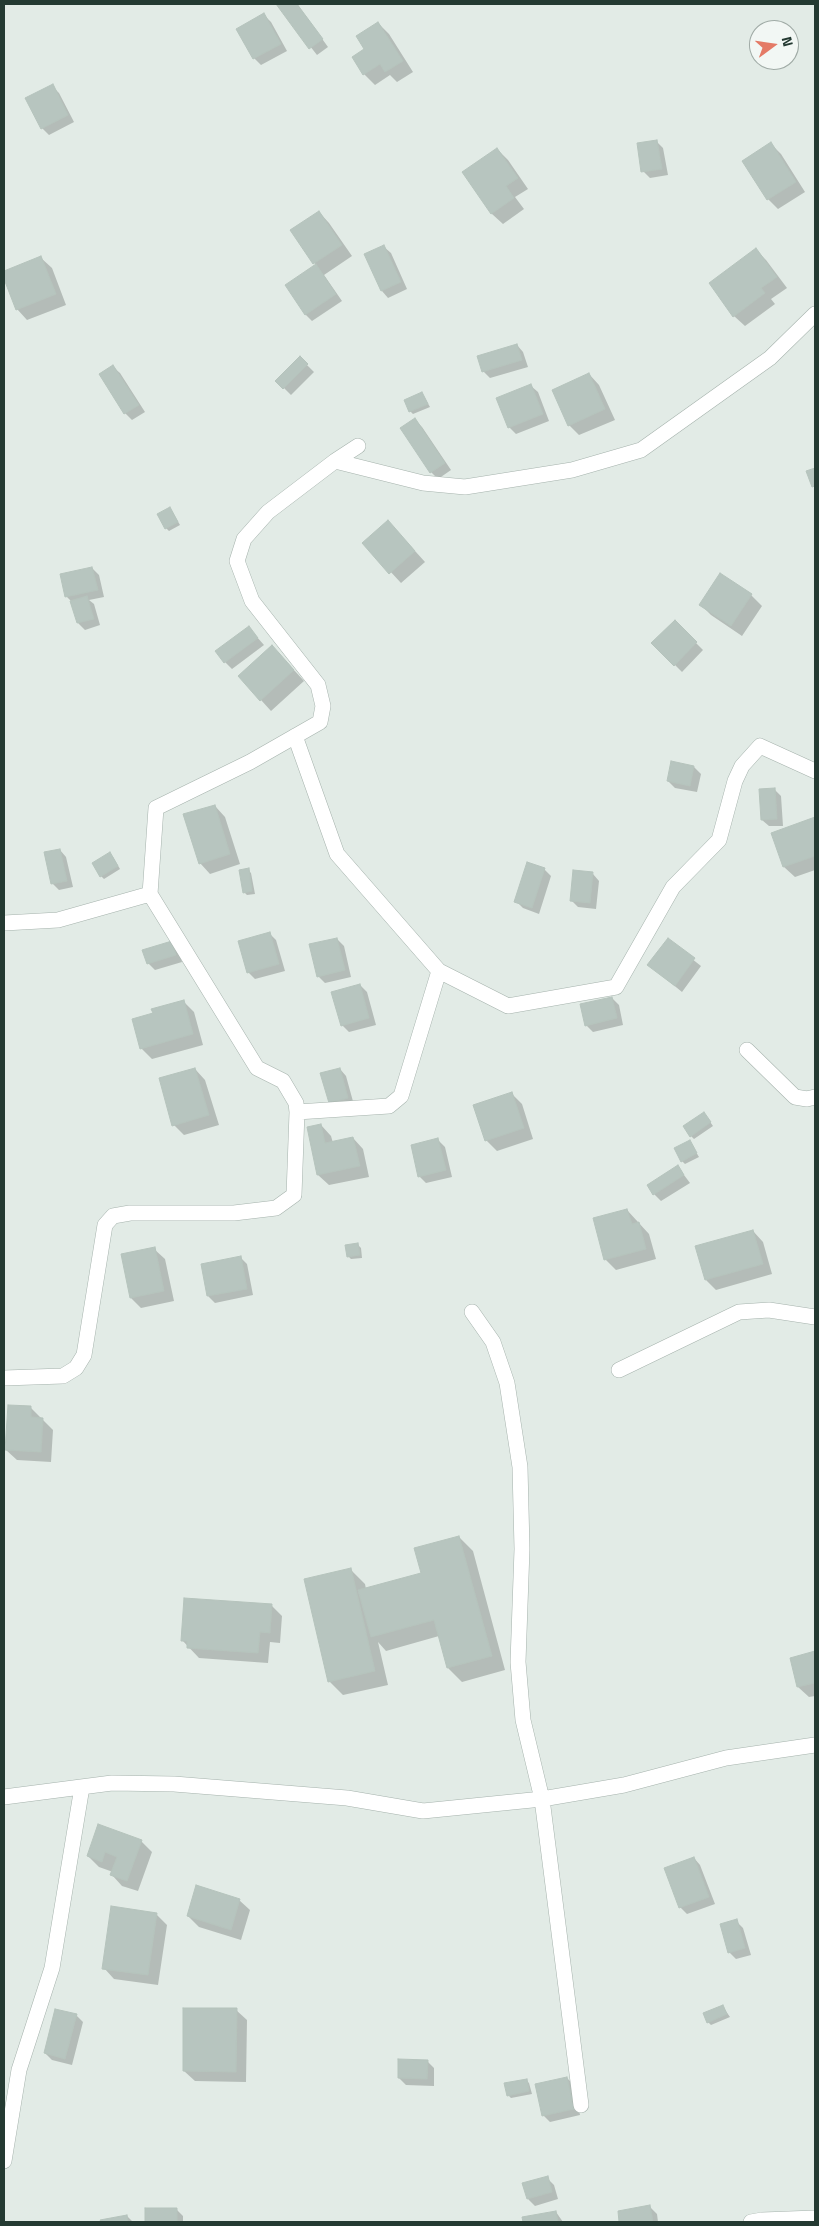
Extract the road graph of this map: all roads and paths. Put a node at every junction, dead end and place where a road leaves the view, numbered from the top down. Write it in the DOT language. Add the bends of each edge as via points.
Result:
graph roads {
  1 [pos="815,314"];
  2 [pos="358,446"];
  3 [pos="335,461"];
  4 [pos="295,736"];
  5 [pos="815,771"];
  6 [pos="150,894"];
  7 [pos="4,923"];
  8 [pos="440,971"];
  9 [pos="747,1050"];
  10 [pos="815,1097"];
  11 [pos="297,1112"];
  12 [pos="472,1312"];
  13 [pos="815,1316"];
  14 [pos="619,1370"];
  15 [pos="4,1378"];
  16 [pos="815,1745"];
  17 [pos="82,1787"];
  18 [pos="4,1797"];
  19 [pos="542,1798"];
  20 [pos="581,2104"];
  21 [pos="4,2161"];
  22 [pos="815,2218"];
  23 [pos="751,2222"];
  1 -- 3 [label="street" via="770,358 641,450 572,470 465,487 423,483"];
  2 -- 3 [label="street"];
  3 -- 4 [label="street" via="268,512 244,539 237,561 252,601 318,685 323,706 320,722"];
  4 -- 6 [label="street" via="156,808"];
  4 -- 8 [label="street" via="337,854"];
  5 -- 8 [label="street" via="760,746 742,766 735,781 720,840 673,887 616,987 508,1006"];
  6 -- 7 [label="street" via="58,920"];
  6 -- 11 [label="street" via="257,1068 282,1081 296,1103"];
  8 -- 11 [label="street" via="401,1096 389,1106"];
  9 -- 10 [label="street" via="795,1097"];
  11 -- 15 [label="street" via="294,1195 276,1208 234,1213 130,1213 113,1216 105,1225 84,1355 76,1368 63,1376"];
  12 -- 19 [label="street" via="493,1342 507,1382 520,1467 522,1549 518,1662 523,1720"];
  13 -- 14 [label="street" via="769,1310 739,1312"];
  16 -- 19 [label="street" via="726,1758 624,1785"];
  17 -- 18 [label="street"];
  17 -- 19 [label="street" via="112,1783 174,1784 347,1798 422,1811"];
  17 -- 21 [label="street" via="52,1968 19,2070"];
  19 -- 20 [label="street"];
  22 -- 23 [label="street"];
}
